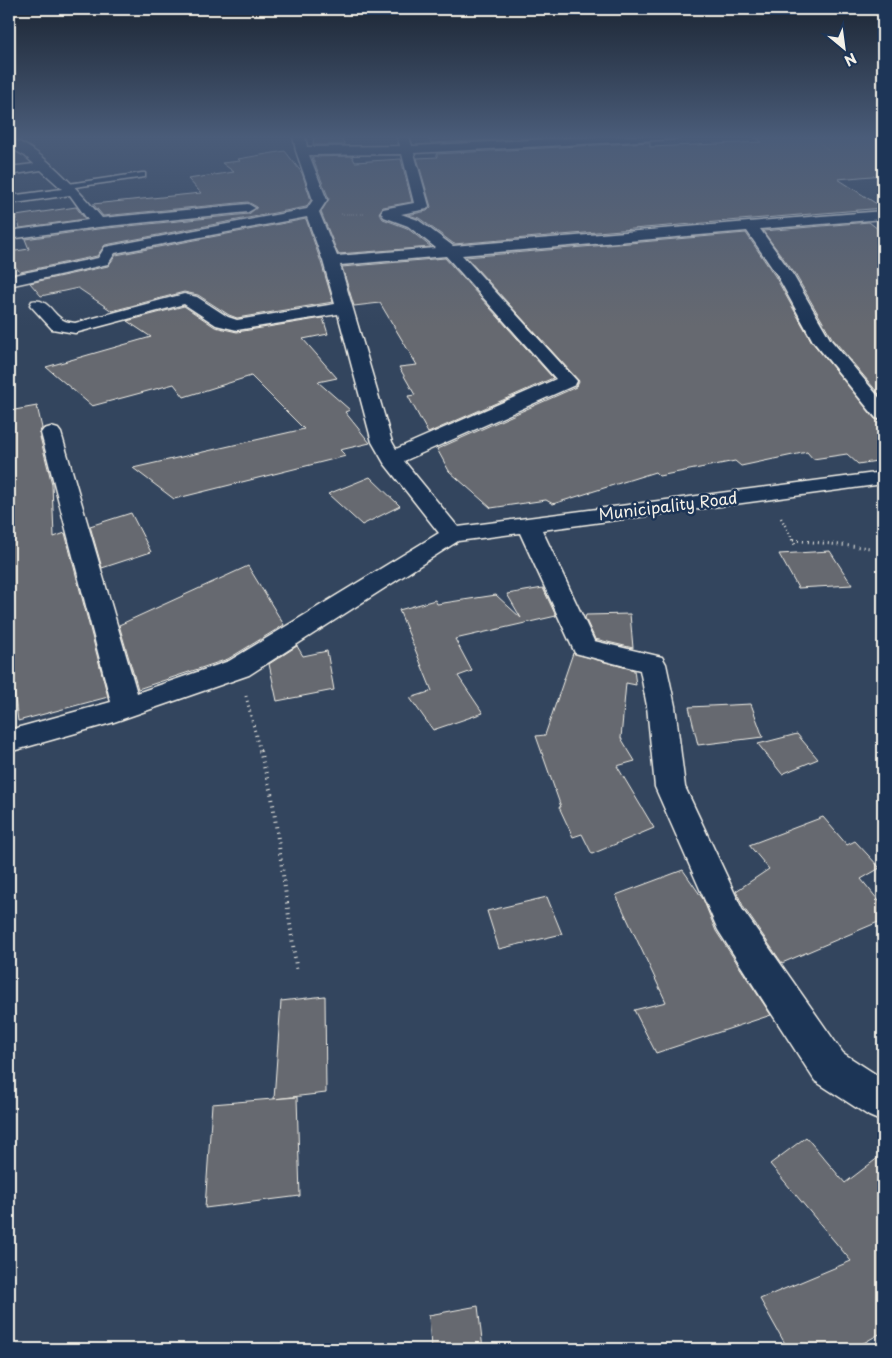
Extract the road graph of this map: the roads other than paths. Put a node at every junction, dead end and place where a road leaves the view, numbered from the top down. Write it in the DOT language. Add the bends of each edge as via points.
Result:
graph roads {
  1 [pos="79,199"];
  2 [pos="313,199"];
  3 [pos="420,199"];
  4 [pos="315,209"];
  5 [pos="883,215"];
  6 [pos="98,223"];
  7 [pos="750,225"];
  8 [pos="9,235"];
  9 [pos="450,252"];
  10 [pos="331,261"];
  11 [pos="9,281"];
  12 [pos="38,305"];
  13 [pos="344,308"];
  14 [pos="883,414"];
  15 [pos="51,433"];
  16 [pos="391,459"];
  17 [pos="883,478"];
  18 [pos="528,525"];
  19 [pos="452,535"];
  20 [pos="127,707"];
  21 [pos="9,741"];
  22 [pos="883,1102"];
  1 -- 6 [label="street"];
  2 -- 4 [label="street"];
  3 -- 9 [label="street" via="422,206 389,213 413,223"];
  4 -- 6 [label="street" via="267,206"];
  4 -- 10 [label="street"];
  4 -- 11 [label="street" via="110,250 103,261"];
  5 -- 7 [label="street"];
  6 -- 8 [label="street"];
  7 -- 9 [label="street"];
  7 -- 14 [label="street" via="785,275 822,341"];
  9 -- 10 [label="street"];
  9 -- 16 [label="street" via="568,381"];
  10 -- 13 [label="street"];
  12 -- 13 [label="street" via="58,325 75,328 184,299 192,300 223,323 237,325"];
  13 -- 16 [label="street" via="382,442"];
  15 -- 20 [label="street"];
  16 -- 19 [label="street"];
  17 -- 18 [label="street, Municipality Road"];
  18 -- 19 [label="street, Municipality Road"];
  18 -- 22 [label="street" via="584,647 652,664 661,706 670,787 730,919 829,1067"];
  19 -- 20 [label="street" via="239,668"];
  20 -- 21 [label="street"];
}
